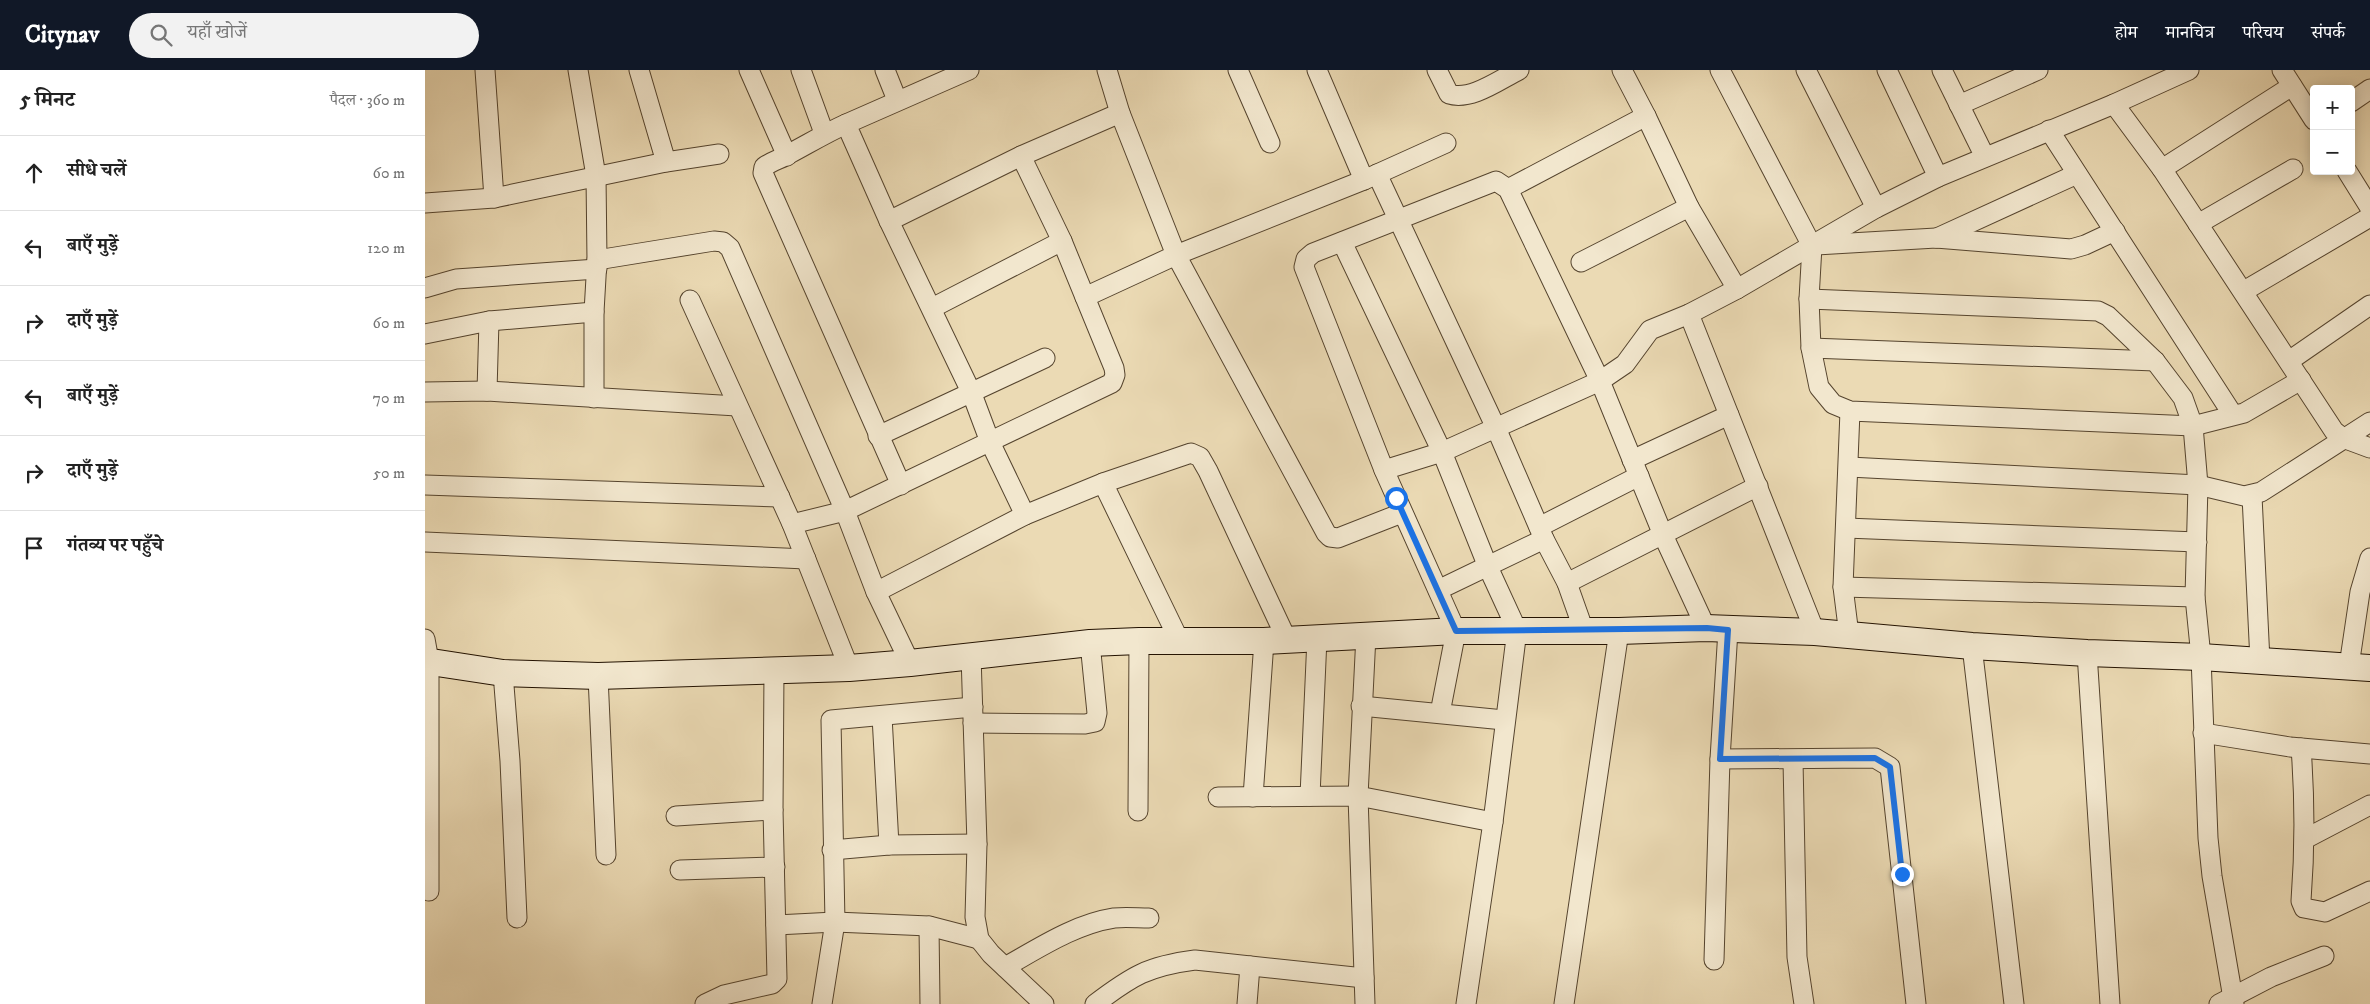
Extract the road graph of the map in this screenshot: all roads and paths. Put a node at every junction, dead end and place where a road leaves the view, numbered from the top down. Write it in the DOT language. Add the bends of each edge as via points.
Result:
graph roads {
  1 [pos="485,70"];
  2 [pos="577,70"];
  3 [pos="639,70"];
  4 [pos="749,70"];
  5 [pos="801,70"];
  6 [pos="885,70"];
  7 [pos="969,70"];
  8 [pos="1107,70"];
  9 [pos="1238,70"];
  10 [pos="1317,70"];
  11 [pos="1437,70"];
  12 [pos="1519,70"];
  13 [pos="1622,70"];
  14 [pos="1720,70"];
  15 [pos="1806,70"];
  16 [pos="1887,70"];
  17 [pos="1942,70"];
  18 [pos="2038,70"];
  19 [pos="2189,70"];
  20 [pos="2287,78"];
  21 [pos="2370,90"];
  22 [pos="2355,99"];
  23 [pos="897,100"];
  24 [pos="2114,104"];
  25 [pos="1959,105"];
  26 [pos="1120,113"];
  27 [pos="2310,114"];
  28 [pos="1646,116"];
  29 [pos="846,124"];
  30 [pos="2049,130"];
  31 [pos="825,133"];
  32 [pos="1270,143"];
  33 [pos="1446,143"];
  34 [pos="719,154"];
  35 [pos="787,156"];
  36 [pos="1021,156"];
  37 [pos="1985,157"];
  38 [pos="666,162"];
  39 [pos="2162,169"];
  40 [pos="2293,169"];
  41 [pos="2077,174"];
  42 [pos="2349,175"];
  43 [pos="596,176"];
  44 [pos="1371,177"];
  45 [pos="1938,177"];
  46 [pos="1508,189"];
  47 [pos="493,198"];
  48 [pos="425,203"];
  49 [pos="1689,207"];
  50 [pos="2369,207"];
  51 [pos="1876,208"];
  52 [pos="1398,219"];
  53 [pos="889,221"];
  54 [pos="2198,224"];
  55 [pos="2115,231"];
  56 [pos="1936,238"];
  57 [pos="1062,241"];
  58 [pos="1342,242"];
  59 [pos="1812,246"];
  60 [pos="1176,254"];
  61 [pos="1581,262"];
  62 [pos="597,265"];
  63 [pos="425,288"];
  64 [pos="1737,289"];
  65 [pos="2244,290"];
  66 [pos="1085,297"];
  67 [pos="1809,299"];
  68 [pos="690,300"];
  69 [pos="2370,305"];
  70 [pos="932,308"];
  71 [pos="594,312"];
  72 [pos="1689,314"];
  73 [pos="489,321"];
  74 [pos="425,334"];
  75 [pos="1811,348"];
  76 [pos="1045,358"];
  77 [pos="2155,361"];
  78 [pos="2289,362"];
  79 [pos="2301,380"];
  80 [pos="1600,381"];
  81 [pos="487,391"];
  82 [pos="425,392"];
  83 [pos="972,394"];
  84 [pos="594,398"];
  85 [pos="737,406"];
  86 [pos="1850,411"];
  87 [pos="1729,415"];
  88 [pos="2233,415"];
  89 [pos="2370,422"];
  90 [pos="2193,426"];
  91 [pos="1496,428"];
  92 [pos="878,436"];
  93 [pos="2343,438"];
  94 [pos="990,442"];
  95 [pos="2370,448"];
  96 [pos="1442,452"];
  97 [pos="1636,468"];
  98 [pos="1849,468"];
  99 [pos="1384,470"];
  100 [pos="1103,483"];
  101 [pos="425,484"];
  102 [pos="2198,484"];
  103 [pos="901,485"];
  104 [pos="1758,486"];
  105 [pos="2252,496"];
  106 [pos="780,498"];
  107 [pos="845,511"];
  108 [pos="1402,513"];
  109 [pos="1025,514"];
  110 [pos="792,524"];
  111 [pos="1846,528"];
  112 [pos="1541,533"];
  113 [pos="1663,536"];
  114 [pos="425,542"];
  115 [pos="2197,542"];
  116 [pos="2370,558"];
  117 [pos="806,559"];
  118 [pos="1488,567"];
  119 [pos="1567,583"];
  120 [pos="1843,587"];
  121 [pos="1438,590"];
  122 [pos="876,592"];
  123 [pos="2195,597"];
  124 [pos="1717,629"];
  125 [pos="1517,630"];
  126 [pos="1456,631"];
  127 [pos="1584,631"];
  128 [pos="1619,631"];
  129 [pos="1815,632"];
  130 [pos="1366,635"];
  131 [pos="1849,635"];
  132 [pos="1317,638"];
  133 [pos="1179,640"];
  134 [pos="1139,641"];
  135 [pos="1276,641"];
  136 [pos="1089,643"];
  137 [pos="1972,646"];
  138 [pos="2087,653"];
  139 [pos="426,654"];
  140 [pos="971,655"];
  141 [pos="2201,657"];
  142 [pos="2260,661"];
  143 [pos="910,664"];
  144 [pos="2359,667"];
  145 [pos="849,668"];
  146 [pos="773,670"];
  147 [pos="503,673"];
  148 [pos="597,676"];
  149 [pos="1361,706"];
  150 [pos="1441,713"];
  151 [pos="973,715"];
  152 [pos="882,716"];
  153 [pos="1504,720"];
  154 [pos="2203,732"];
  155 [pos="2301,748"];
  156 [pos="2370,754"];
  157 [pos="1720,759"];
  158 [pos="1793,760"];
  159 [pos="1218,796"];
  160 [pos="1309,796"];
  161 [pos="1358,796"];
  162 [pos="1253,797"];
  163 [pos="2370,805"];
  164 [pos="773,810"];
  165 [pos="1138,811"];
  166 [pos="676,816"];
  167 [pos="1493,822"];
  168 [pos="2305,839"];
  169 [pos="977,844"];
  170 [pos="889,845"];
  171 [pos="832,850"];
  172 [pos="606,855"];
  173 [pos="775,867"];
  174 [pos="680,870"];
  175 [pos="429,891"];
  176 [pos="2370,891"];
  177 [pos="517,918"];
  178 [pos="1149,918"];
  179 [pos="835,922"];
  180 [pos="776,925"];
  181 [pos="929,926"];
  182 [pos="979,939"];
  183 [pos="2324,956"];
  184 [pos="1714,960"];
  185 [pos="1250,966"];
  186 [pos="1005,967"];
  187 [pos="1364,978"];
  188 [pos="2228,1002"];
  189 [pos="705,1004"];
  190 [pos="822,1004"];
  191 [pos="931,1004"];
  192 [pos="1044,1004"];
  193 [pos="1095,1004"];
  194 [pos="1247,1004"];
  195 [pos="1365,1004"];
  196 [pos="1466,1004"];
  197 [pos="1564,1004"];
  198 [pos="1803,1004"];
  199 [pos="1916,1004"];
  200 [pos="2014,1004"];
  201 [pos="2110,1004"];
  1 -- 47 [label="street"];
  2 -- 43 [label="street"];
  3 -- 38 [label="street"];
  4 -- 35 [label="street"];
  5 -- 31 [label="street"];
  6 -- 23 [label="street"];
  7 -- 23 [label="street"];
  8 -- 26 [label="street"];
  9 -- 32 [label="street"];
  10 -- 44 [label="street"];
  11 -- 12 [label="street" via="1449,94 1457,97 1469,95"];
  13 -- 28 [label="street"];
  14 -- 59 [label="street"];
  15 -- 51 [label="street"];
  16 -- 45 [label="street"];
  17 -- 25 [label="street"];
  18 -- 25 [label="street"];
  19 -- 24 [label="street"];
  20 -- 27 [label="street"];
  20 -- 39 [label="street"];
  21 -- 22 [label="street"];
  23 -- 29 [label="street"];
  24 -- 30 [label="street"];
  24 -- 39 [label="street"];
  25 -- 37 [label="street"];
  26 -- 36 [label="street"];
  26 -- 60 [label="street"];
  28 -- 46 [label="street"];
  28 -- 49 [label="street"];
  29 -- 31 [label="street"];
  29 -- 53 [label="street"];
  30 -- 37 [label="street"];
  30 -- 41 [label="street"];
  31 -- 35 [label="street"];
  33 -- 44 [label="street"];
  34 -- 38 [label="street"];
  35 -- 92 [label="street" via="768,163 763,173"];
  36 -- 53 [label="street"];
  36 -- 57 [label="street"];
  37 -- 45 [label="street"];
  38 -- 43 [label="street"];
  39 -- 54 [label="street"];
  40 -- 54 [label="street"];
  41 -- 55 [label="street"];
  41 -- 56 [label="street"];
  42 -- 50 [label="street"];
  43 -- 47 [label="street"];
  43 -- 62 [label="street"];
  44 -- 52 [label="street"];
  44 -- 60 [label="street"];
  45 -- 51 [label="street"];
  46 -- 52 [label="street" via="1496,181"];
  46 -- 80 [label="street"];
  47 -- 48 [label="street"];
  49 -- 61 [label="street"];
  49 -- 64 [label="street"];
  50 -- 65 [label="street"];
  51 -- 59 [label="street"];
  52 -- 58 [label="street"];
  52 -- 91 [label="street"];
  53 -- 70 [label="street"];
  54 -- 65 [label="street"];
  55 -- 56 [label="street" via="2071,249"];
  55 -- 88 [label="street"];
  56 -- 59 [label="street"];
  57 -- 66 [label="street"];
  57 -- 70 [label="street"];
  58 -- 96 [label="street"];
  58 -- 99 [label="street" via="1313,253 1306,259 1304,267"];
  59 -- 64 [label="street"];
  59 -- 67 [label="street"];
  60 -- 66 [label="street"];
  60 -- 108 [label="street" via="1326,533 1338,538"];
  62 -- 63 [label="street" via="457,279"];
  62 -- 71 [label="street"];
  62 -- 107 [label="street" via="714,241 723,242 730,248"];
  64 -- 72 [label="street"];
  65 -- 78 [label="street"];
  66 -- 94 [label="street" via="1114,368 1112,382"];
  67 -- 75 [label="street"];
  67 -- 77 [label="street" via="2097,311 2108,316"];
  68 -- 85 [label="street"];
  69 -- 78 [label="street"];
  70 -- 83 [label="street"];
  71 -- 73 [label="street"];
  71 -- 84 [label="street"];
  72 -- 80 [label="street" via="1651,330 1625,364"];
  72 -- 87 [label="street"];
  73 -- 74 [label="street"];
  73 -- 81 [label="street"];
  75 -- 77 [label="street"];
  75 -- 86 [label="street" via="1819,387 1833,404"];
  76 -- 83 [label="street"];
  77 -- 90 [label="street" via="2183,398"];
  78 -- 79 [label="street"];
  79 -- 88 [label="street"];
  79 -- 93 [label="street" via="2334,431"];
  80 -- 91 [label="street"];
  80 -- 97 [label="street"];
  81 -- 82 [label="street"];
  81 -- 84 [label="street"];
  83 -- 92 [label="street"];
  83 -- 94 [label="street"];
  84 -- 85 [label="street"];
  85 -- 106 [label="street"];
  86 -- 90 [label="street"];
  86 -- 98 [label="street"];
  87 -- 97 [label="street"];
  87 -- 104 [label="street"];
  88 -- 90 [label="street"];
  89 -- 93 [label="street"];
  90 -- 102 [label="street"];
  91 -- 96 [label="street"];
  91 -- 112 [label="street"];
  92 -- 103 [label="street"];
  93 -- 95 [label="street"];
  93 -- 105 [label="street"];
  94 -- 103 [label="street"];
  94 -- 109 [label="street"];
  96 -- 99 [label="street"];
  96 -- 118 [label="street"];
  97 -- 112 [label="street"];
  97 -- 113 [label="street"];
  98 -- 102 [label="street"];
  98 -- 111 [label="street"];
  99 -- 108 [label="street"];
  100 -- 109 [label="street"];
  100 -- 133 [label="street"];
  100 -- 135 [label="street" via="1191,453 1200,457"];
  101 -- 106 [label="street"];
  102 -- 105 [label="street"];
  102 -- 115 [label="street"];
  103 -- 107 [label="street"];
  104 -- 113 [label="street"];
  104 -- 129 [label="street"];
  105 -- 142 [label="street"];
  106 -- 110 [label="street"];
  107 -- 110 [label="street"];
  107 -- 122 [label="street"];
  108 -- 121 [label="street"];
  109 -- 122 [label="street"];
  110 -- 117 [label="street"];
  111 -- 115 [label="street"];
  111 -- 120 [label="street"];
  112 -- 118 [label="street"];
  112 -- 119 [label="street"];
  113 -- 119 [label="street"];
  113 -- 124 [label="street"];
  114 -- 117 [label="street"];
  115 -- 123 [label="street"];
  116 -- 144 [label="street" via="2360,592"];
  117 -- 145 [label="street"];
  118 -- 121 [label="street"];
  118 -- 125 [label="street"];
  119 -- 127 [label="street"];
  120 -- 123 [label="street"];
  120 -- 131 [label="street"];
  121 -- 126 [label="street"];
  122 -- 143 [label="street"];
  123 -- 141 [label="street"];
  124 -- 128 [label="street"];
  124 -- 129 [label="street"];
  124 -- 157 [label="street"];
  125 -- 126 [label="street"];
  125 -- 127 [label="street"];
  125 -- 153 [label="street"];
  126 -- 130 [label="street"];
  126 -- 150 [label="street"];
  127 -- 128 [label="street"];
  128 -- 197 [label="street"];
  129 -- 131 [label="street"];
  130 -- 132 [label="street"];
  130 -- 149 [label="street"];
  131 -- 137 [label="street"];
  132 -- 135 [label="street"];
  132 -- 160 [label="street"];
  133 -- 134 [label="street"];
  133 -- 135 [label="street"];
  134 -- 136 [label="street"];
  134 -- 165 [label="street"];
  135 -- 162 [label="street"];
  136 -- 140 [label="street"];
  136 -- 151 [label="street" via="1097,713 1095,722 1085,724"];
  137 -- 138 [label="street"];
  137 -- 200 [label="street"];
  138 -- 141 [label="street"];
  138 -- 201 [label="street"];
  139 -- 147 [label="street"];
  139 -- 175 [label="street"];
  140 -- 143 [label="street"];
  140 -- 151 [label="street"];
  141 -- 142 [label="street"];
  141 -- 154 [label="street"];
  142 -- 144 [label="street"];
  143 -- 145 [label="street"];
  145 -- 146 [label="street"];
  146 -- 148 [label="street"];
  146 -- 164 [label="street"];
  147 -- 148 [label="street"];
  147 -- 177 [label="street"];
  148 -- 172 [label="street"];
  149 -- 150 [label="street"];
  149 -- 161 [label="street"];
  150 -- 153 [label="street"];
  151 -- 152 [label="street"];
  151 -- 169 [label="street"];
  152 -- 170 [label="street"];
  152 -- 171 [label="street" via="831,720"];
  153 -- 167 [label="street"];
  154 -- 155 [label="street"];
  154 -- 188 [label="street" via="2212,876"];
  155 -- 156 [label="street"];
  155 -- 168 [label="street"];
  157 -- 158 [label="street"];
  157 -- 184 [label="street"];
  158 -- 198 [label="street" via="1797,957"];
  158 -- 199 [label="street" via="1875,758 1890,767"];
  159 -- 162 [label="street"];
  160 -- 161 [label="street"];
  160 -- 162 [label="street"];
  161 -- 167 [label="street"];
  161 -- 187 [label="street"];
  163 -- 168 [label="street"];
  164 -- 166 [label="street"];
  164 -- 173 [label="street"];
  167 -- 196 [label="street"];
  168 -- 176 [label="street" via="2301,901 2304,908 2325,912"];
  169 -- 170 [label="street"];
  169 -- 182 [label="street" via="975,917"];
  170 -- 171 [label="street"];
  171 -- 179 [label="street"];
  173 -- 174 [label="street"];
  173 -- 180 [label="street"];
  178 -- 186 [label="street" via="1115,918 1093,923"];
  179 -- 180 [label="street"];
  179 -- 181 [label="street"];
  179 -- 190 [label="street"];
  180 -- 189 [label="street" via="777,979 772,984 723,995"];
  181 -- 182 [label="street"];
  181 -- 191 [label="street"];
  182 -- 186 [label="street"];
  183 -- 188 [label="street" via="2271,977"];
  185 -- 187 [label="street"];
  185 -- 193 [label="street" via="1195,960 1175,962 1130,978"];
  185 -- 194 [label="street"];
  186 -- 192 [label="street"];
  187 -- 195 [label="street"];
}
